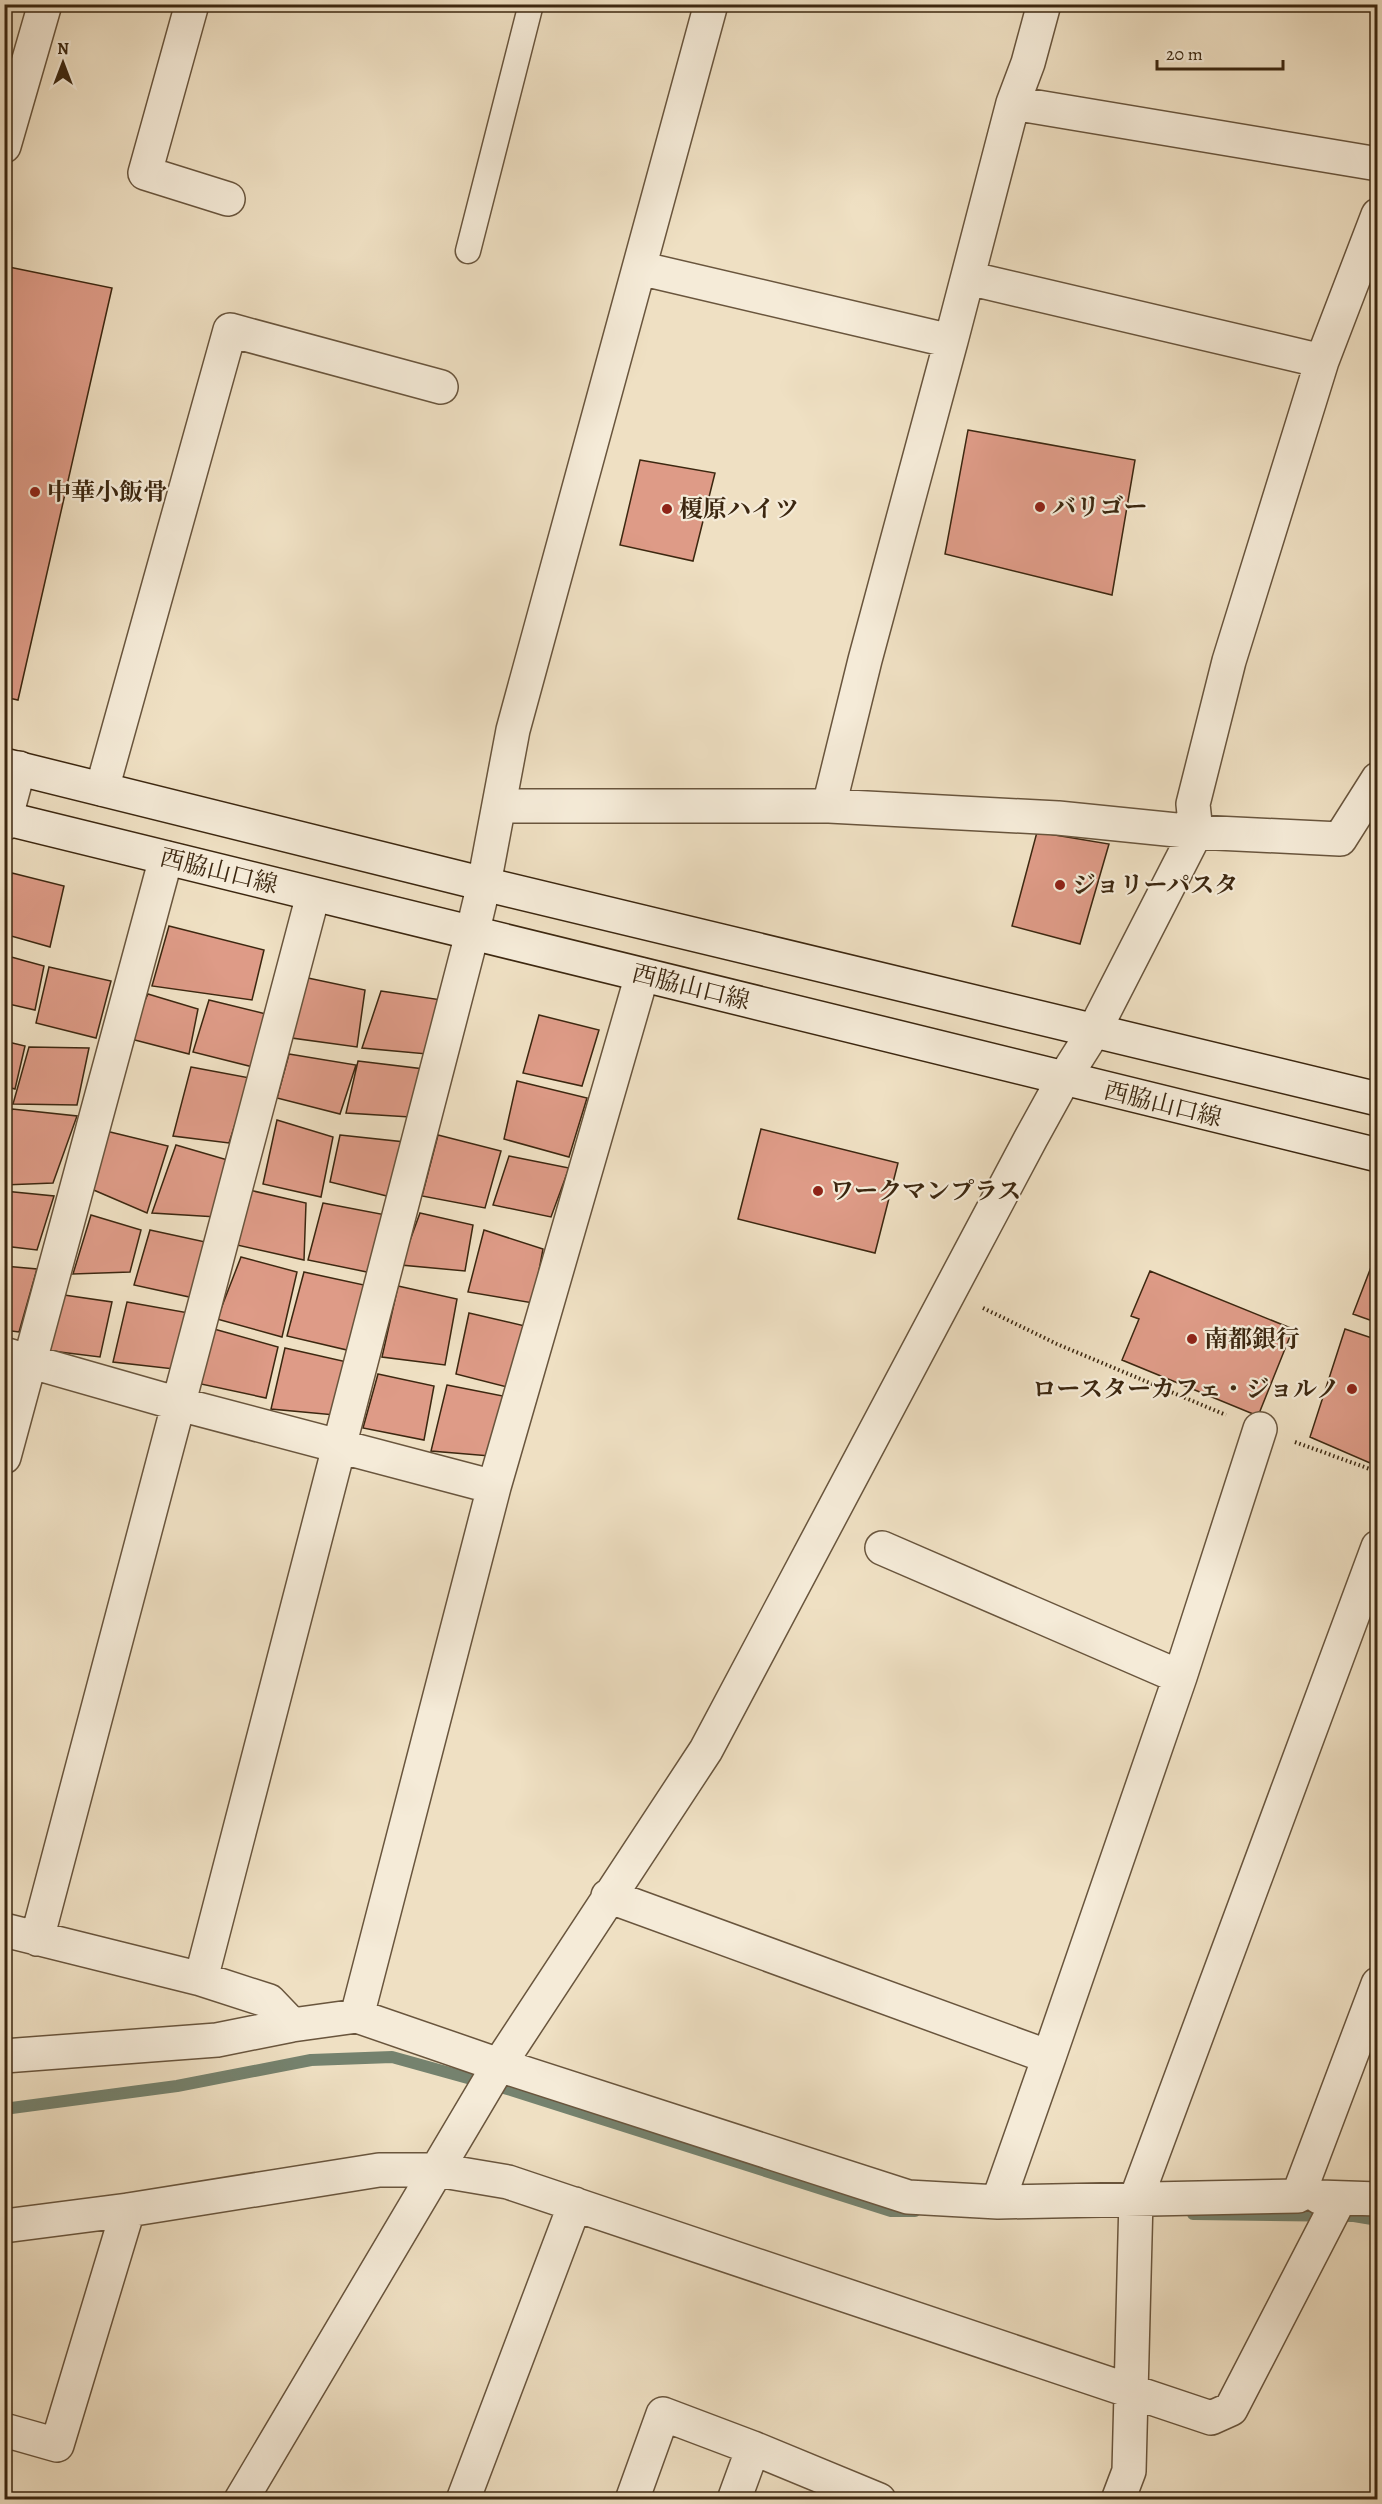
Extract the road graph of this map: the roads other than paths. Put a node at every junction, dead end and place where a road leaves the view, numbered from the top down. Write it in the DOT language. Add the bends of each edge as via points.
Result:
graph roads {
  1 [pos="45,4"];
  2 [pos="192,4"];
  3 [pos="531,4"];
  4 [pos="711,4"];
  5 [pos="1044,4"];
  6 [pos="1013,104"];
  7 [pos="4,146"];
  8 [pos="1377,164"];
  9 [pos="228,199"];
  10 [pos="1377,214"];
  11 [pos="468,251"];
  12 [pos="639,268"];
  13 [pos="968,278"];
  14 [pos="951,341"];
  15 [pos="1322,361"];
  16 [pos="441,387"];
  17 [pos="12,766"];
  18 [pos="1377,779"];
  19 [pos="102,789"];
  20 [pos="499,806"];
  21 [pos="829,806"];
  22 [pos="5,820"];
  23 [pos="1196,832"];
  24 [pos="166,858"];
  25 [pos="484,884"];
  26 [pos="313,895"];
  27 [pos="472,934"];
  28 [pos="642,975"];
  29 [pos="1094,1031"];
  30 [pos="1063,1080"];
  31 [pos="1377,1099"];
  32 [pos="1377,1155"];
  33 [pos="17,1358"];
  34 [pos="179,1404"];
  35 [pos="1260,1429"];
  36 [pos="341,1447"];
  37 [pos="4,1457"];
  38 [pos="494,1487"];
  39 [pos="1377,1547"];
  40 [pos="882,1548"];
  41 [pos="1179,1677"];
  42 [pos="608,1896"];
  43 [pos="4,1930"];
  44 [pos="37,1939"];
  45 [pos="201,1979"];
  46 [pos="1377,1984"];
  47 [pos="357,2016"];
  48 [pos="292,2025"];
  49 [pos="4,2056"];
  50 [pos="1049,2057"];
  51 [pos="499,2065"];
  52 [pos="437,2170"];
  53 [pos="1298,2196"];
  54 [pos="1340,2198"];
  55 [pos="1136,2199"];
  56 [pos="1377,2199"];
  57 [pos="998,2202"];
  58 [pos="575,2204"];
  59 [pos="128,2210"];
  60 [pos="4,2226"];
  61 [pos="1131,2391"];
  62 [pos="4,2430"];
  63 [pos="753,2448"];
  64 [pos="240,2499"];
  65 [pos="463,2499"];
  66 [pos="632,2499"];
  67 [pos="734,2499"];
  68 [pos="879,2499"];
  69 [pos="1118,2499"];
  1 -- 7 [label="street"];
  2 -- 9 [label="street" via="145,173"];
  3 -- 11 [label="lane"];
  4 -- 12 [label="street"];
  5 -- 6 [label="street"];
  6 -- 8 [label="street"];
  6 -- 13 [label="street"];
  10 -- 15 [label="street"];
  12 -- 14 [label="street"];
  12 -- 20 [label="street" via="513,730"];
  13 -- 14 [label="street"];
  13 -- 15 [label="street"];
  14 -- 21 [label="street"];
  15 -- 23 [label="street" via="1228,661 1193,804"];
  16 -- 19 [label="street" via="230,330"];
  17 -- 19 [label="street"];
  17 -- 22 [label="street"];
  18 -- 23 [label="street" via="1340,839"];
  19 -- 25 [label="street"];
  20 -- 21 [label="street"];
  20 -- 25 [label="street"];
  21 -- 23 [label="street" via="1058,818"];
  22 -- 24 [label="street, 西脇山口線"];
  23 -- 29 [label="street"];
  24 -- 26 [label="street, 西脇山口線"];
  24 -- 33 [label="street"];
  25 -- 27 [label="street"];
  25 -- 29 [label="street"];
  26 -- 27 [label="street, 西脇山口線"];
  26 -- 34 [label="street"];
  27 -- 28 [label="street, 西脇山口線"];
  27 -- 36 [label="street"];
  28 -- 30 [label="street, 西脇山口線"];
  28 -- 38 [label="street"];
  29 -- 30 [label="street"];
  29 -- 31 [label="street"];
  30 -- 32 [label="street, 西脇山口線"];
  30 -- 42 [label="street" via="706,1750"];
  33 -- 34 [label="street"];
  33 -- 37 [label="street"];
  34 -- 36 [label="street"];
  34 -- 44 [label="street"];
  35 -- 41 [label="street"];
  36 -- 38 [label="street"];
  36 -- 45 [label="street"];
  38 -- 47 [label="street"];
  39 -- 55 [label="street"];
  40 -- 41 [label="street"];
  41 -- 50 [label="street"];
  42 -- 50 [label="street"];
  42 -- 51 [label="street"];
  43 -- 44 [label="street"];
  44 -- 45 [label="street"];
  45 -- 48 [label="street" via="269,2001"];
  46 -- 53 [label="street"];
  47 -- 48 [label="street"];
  47 -- 51 [label="street"];
  48 -- 49 [label="street" via="217,2040"];
  50 -- 57 [label="street"];
  51 -- 52 [label="street"];
  51 -- 57 [label="street" via="908,2197"];
  52 -- 58 [label="street" via="508,2182"];
  52 -- 59 [label="street" via="379,2170"];
  52 -- 64 [label="street"];
  53 -- 54 [label="street"];
  53 -- 55 [label="street"];
  54 -- 56 [label="street"];
  54 -- 61 [label="street" via="1232,2409 1211,2418"];
  55 -- 57 [label="street"];
  55 -- 61 [label="street"];
  58 -- 61 [label="street"];
  58 -- 65 [label="street"];
  59 -- 60 [label="street"];
  59 -- 62 [label="street" via="57,2445"];
  61 -- 69 [label="street" via="1129,2471"];
  63 -- 66 [label="street" via="663,2414"];
  63 -- 67 [label="street"];
  63 -- 68 [label="street"];
}
